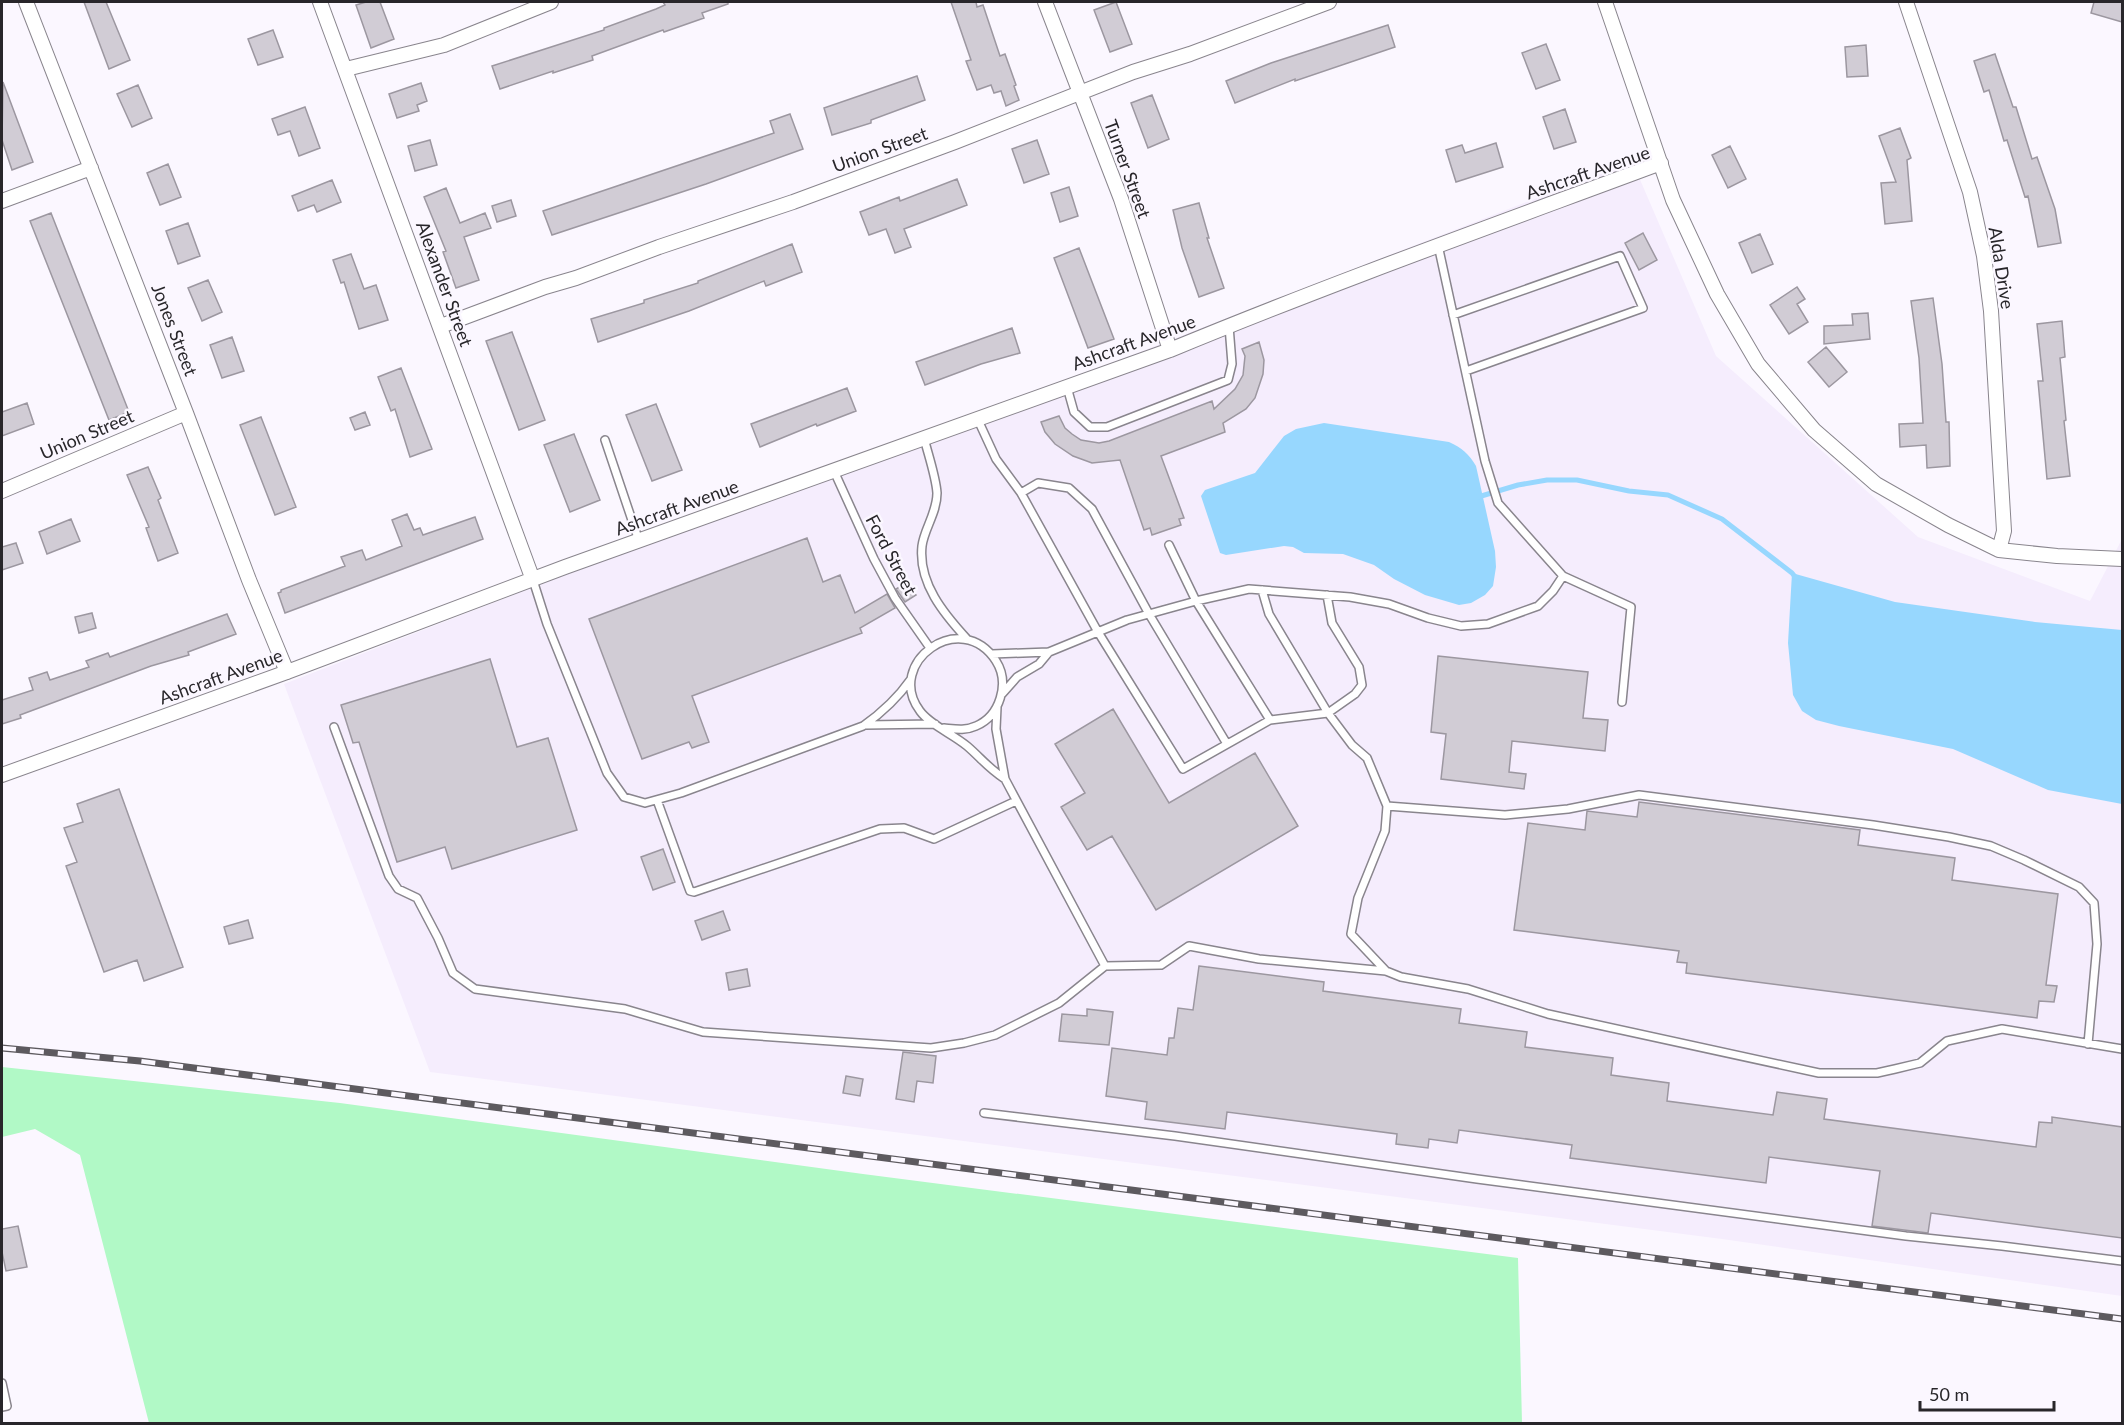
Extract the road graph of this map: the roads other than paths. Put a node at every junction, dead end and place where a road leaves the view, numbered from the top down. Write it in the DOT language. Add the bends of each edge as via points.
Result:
graph roads {
  1 [pos="27,2"];
  2 [pos="320,2"];
  3 [pos="551,2"];
  4 [pos="1045,2"];
  5 [pos="1329,2"];
  6 [pos="1605,2"];
  7 [pos="1906,2"];
  8 [pos="346,69"];
  9 [pos="1079,92"];
  10 [pos="1661,163"];
  11 [pos="91,168"];
  12 [pos="2,201"];
  13 [pos="1438,246"];
  14 [pos="1454,315"];
  15 [pos="441,326"];
  16 [pos="1229,326"];
  17 [pos="1170,350"];
  18 [pos="1466,371"];
  19 [pos="1067,387"];
  20 [pos="186,413"];
  21 [pos="978,420"];
  22 [pos="924,438"];
  23 [pos="605,440"];
  24 [pos="834,471"];
  25 [pos="2,491"];
  26 [pos="1021,493"];
  27 [pos="639,541"];
  28 [pos="1169,545"];
  29 [pos="1999,550"];
  30 [pos="2122,559"];
  31 [pos="1563,576"];
  32 [pos="533,580"];
  33 [pos="1262,590"];
  34 [pos="1327,595"];
  35 [pos="1197,601"];
  36 [pos="1149,614"];
  37 [pos="1098,632"];
  38 [pos="967,639"];
  39 [pos="930,648"];
  40 [pos="1049,652"];
  41 [pos="992,654"];
  42 [pos="287,672"];
  43 [pos="911,679"];
  44 [pos="1002,694"];
  45 [pos="1622,702"];
  46 [pos="997,707"];
  47 [pos="1329,713"];
  48 [pos="1270,720"];
  49 [pos="936,724"];
  50 [pos="863,726"];
  51 [pos="334,727"];
  52 [pos="944,728"];
  53 [pos="1227,744"];
  54 [pos="2,775"];
  55 [pos="1005,779"];
  56 [pos="657,800"];
  57 [pos="1016,801"];
  58 [pos="1387,806"];
  59 [pos="1105,966"];
  60 [pos="1386,971"];
  61 [pos="2088,1044"];
  62 [pos="2122,1049"];
  63 [pos="984,1113"];
  64 [pos="2122,1262"];
  65 [pos="2,1383"];
  66 [pos="2,1407"];
  1 -- 11 [label="street, Jones Street"];
  2 -- 8 [label="street, Alexander Street"];
  3 -- 8 [label="street" via="444,45"];
  4 -- 9 [label="street, Turner Street"];
  5 -- 9 [label="street, Union Street"];
  6 -- 10 [label="street"];
  7 -- 29 [label="street, Alda Drive" via="1970,192 1984,256 2004,531"];
  8 -- 15 [label="street, Alexander Street"];
  9 -- 15 [label="street, Union Street" via="793,202"];
  9 -- 17 [label="street, Turner Street" via="1121,199"];
  10 -- 13 [label="street, Ashcraft Avenue"];
  10 -- 29 [label="street, Ashcraft Avenue" via="1673,200 1717,294 1758,364 1814,430 1876,484"];
  11 -- 12 [label="street"];
  11 -- 20 [label="street, Jones Street"];
  13 -- 14 [label="lane"];
  13 -- 16 [label="street, Ashcraft Avenue"];
  14 -- 18 [label="lane"];
  14 -- 18 [label="lane" via="1620,256 1643,308"];
  15 -- 32 [label="street, Alexander Street"];
  16 -- 17 [label="street, Ashcraft Avenue"];
  16 -- 19 [label="lane" via="1232,364 1228,380 1107,427 1090,427 1074,412"];
  17 -- 19 [label="street, Ashcraft Avenue"];
  18 -- 31 [label="lane" via="1498,503"];
  19 -- 21 [label="street, Ashcraft Avenue"];
  20 -- 25 [label="street, Union Street"];
  20 -- 42 [label="street, Jones Street"];
  21 -- 22 [label="street, Ashcraft Avenue"];
  21 -- 26 [label="lane" via="996,459"];
  22 -- 24 [label="street, Ashcraft Avenue"];
  22 -- 38 [label="lane" via="937,492 933,518 922,545 924,575 943,614"];
  23 -- 27 [label="lane"];
  24 -- 27 [label="street, Ashcraft Avenue"];
  24 -- 39 [label="lane, Ford Street" via="874,560"];
  26 -- 36 [label="lane" via="1038,483 1069,488 1092,509"];
  26 -- 37 [label="lane"];
  27 -- 32 [label="street, Ashcraft Avenue"];
  28 -- 35 [label="lane"];
  29 -- 30 [label="street, Ashcraft Avenue"];
  31 -- 34 [label="lane" via="1538,606 1488,624 1461,626 1389,604"];
  31 -- 45 [label="lane" via="1631,607"];
  32 -- 42 [label="street, Ashcraft Avenue"];
  32 -- 56 [label="lane" via="607,773 624,797 645,804"];
  33 -- 34 [label="lane"];
  33 -- 35 [label="lane" via="1249,589"];
  33 -- 47 [label="lane" via="1269,614"];
  34 -- 47 [label="lane" via="1332,623 1362,676 1362,685 1355,694"];
  35 -- 36 [label="lane"];
  35 -- 48 [label="lane"];
  36 -- 37 [label="lane"];
  36 -- 53 [label="lane"];
  37 -- 40 [label="lane"];
  37 -- 53 [label="lane" via="1183,769"];
  38 -- 39 [label="lane" via="939,642"];
  38 -- 41 [label="lane"];
  39 -- 43 [label="lane" via="916,664"];
  40 -- 41 [label="lane"];
  40 -- 44 [label="lane"];
  41 -- 44 [label="lane" via="1003,680"];
  42 -- 54 [label="street, Ashcraft Avenue"];
  43 -- 49 [label="lane" via="912,695 919,710"];
  43 -- 50 [label="lane" via="884,711"];
  44 -- 46 [label="lane"];
  46 -- 52 [label="lane" via="988,719 975,726 960,730"];
  46 -- 55 [label="lane" via="996,729"];
  47 -- 48 [label="lane"];
  47 -- 58 [label="lane" via="1352,745 1367,758"];
  48 -- 53 [label="lane"];
  49 -- 50 [label="lane"];
  49 -- 52 [label="lane"];
  50 -- 56 [label="lane"];
  51 -- 59 [label="lane" via="389,876 398,889 417,898 453,973 475,989 625,1009 703,1032 931,1048 995,1035 1059,1003"];
  52 -- 55 [label="lane" via="987,768"];
  55 -- 57 [label="lane"];
  56 -- 57 [label="lane" via="690,891 694,892 880,829 904,828 934,839"];
  57 -- 59 [label="lane"];
  58 -- 60 [label="lane" via="1385,831 1358,898 1351,934"];
  58 -- 61 [label="lane" via="1505,815 1568,809 1639,795 1873,825 1991,846 2079,887 2094,903 2097,944"];
  59 -- 60 [label="lane" via="1161,965 1189,946 1259,959"];
  60 -- 61 [label="lane" via="1468,989 1548,1014 1819,1073 1895,1070 1920,1063 1947,1041 2002,1029"];
  61 -- 62 [label="lane"];
  63 -- 64 [label="lane"];
  65 -- 66 [label="lane" via="7,1406"];
}
